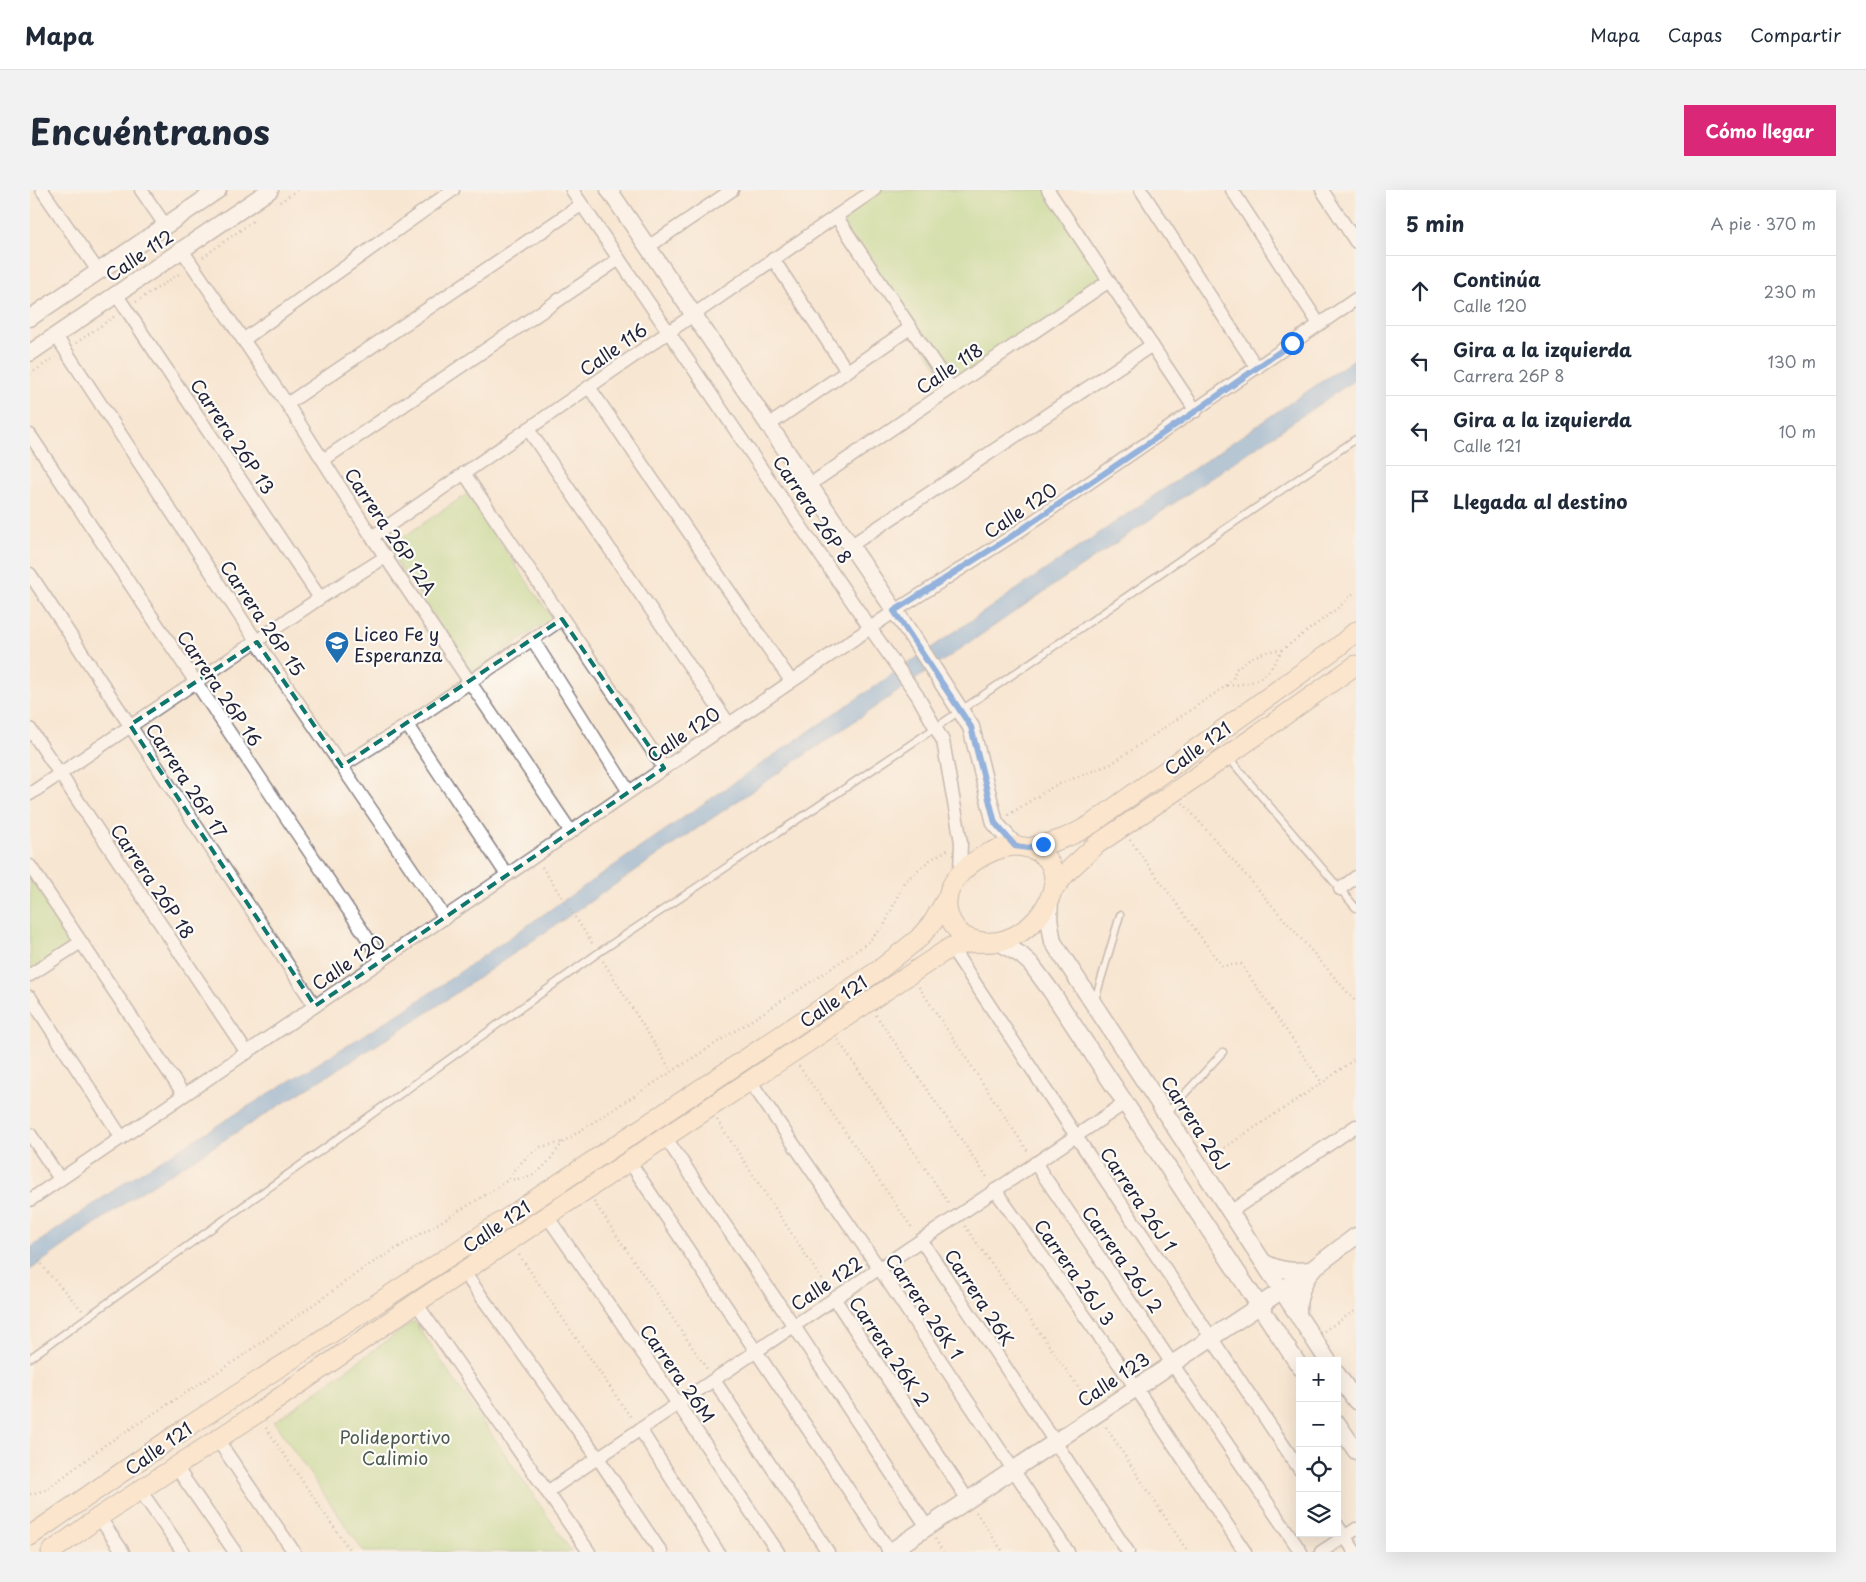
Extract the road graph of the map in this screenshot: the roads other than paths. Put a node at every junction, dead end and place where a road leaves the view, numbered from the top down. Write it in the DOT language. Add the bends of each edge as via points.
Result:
graph roads {
  1 [pos="42,190"];
  2 [pos="141,190"];
  3 [pos="218,190"];
  4 [pos="270,190"];
  5 [pos="453,190"];
  6 [pos="572,190"];
  7 [pos="609,190"];
  8 [pos="732,190"];
  9 [pos="874,190"];
  10 [pos="1048,190"];
  11 [pos="1141,190"];
  12 [pos="1232,190"];
  13 [pos="1322,190"];
  14 [pos="581,205"];
  15 [pos="836,216"];
  16 [pos="165,225"];
  17 [pos="1356,242"];
  18 [pos="648,247"];
  19 [pos="182,250"];
  20 [pos="619,259"];
  21 [pos="773,260"];
  22 [pos="98,271"];
  23 [pos="1109,281"];
  24 [pos="116,294"];
  25 [pos="1356,300"];
  26 [pos="32,313"];
  27 [pos="694,314"];
  28 [pos="1319,324"];
  29 [pos="910,328"];
  30 [pos="668,332"];
  31 [pos="56,336"];
  32 [pos="242,340"];
  33 [pos="1152,345"];
  34 [pos="30,353"];
  35 [pos="1257,368"];
  36 [pos="847,371"];
  37 [pos="589,387"];
  38 [pos="951,388"];
  39 [pos="287,404"];
  40 [pos="1196,411"];
  41 [pos="769,425"];
  42 [pos="528,429"];
  43 [pos="30,435"];
  44 [pos="1356,439"];
  45 [pos="323,460"];
  46 [pos="464,473"];
  47 [pos="809,485"];
  48 [pos="372,536"];
  49 [pos="850,546"];
  50 [pos="387,556"];
  51 [pos="30,574"];
  52 [pos="320,598"];
  53 [pos="894,611"];
  54 [pos="562,619"];
  55 [pos="870,628"];
  56 [pos="1356,631"];
  57 [pos="533,640"];
  58 [pos="257,642"];
  59 [pos="1356,665"];
  60 [pos="470,680"];
  61 [pos="792,681"];
  62 [pos="195,682"];
  63 [pos="961,710"];
  64 [pos="730,724"];
  65 [pos="130,725"];
  66 [pos="407,725"];
  67 [pos="935,728"];
  68 [pos="30,729"];
  69 [pos="1227,756"];
  70 [pos="342,766"];
  71 [pos="664,768"];
  72 [pos="60,774"];
  73 [pos="629,792"];
  74 [pos="30,794"];
  75 [pos="571,832"];
  76 [pos="1021,847"];
  77 [pos="30,866"];
  78 [pos="960,874"];
  79 [pos="507,875"];
  80 [pos="1356,877"];
  81 [pos="1340,889"];
  82 [pos="1052,895"];
  83 [pos="946,898"];
  84 [pos="1356,908"];
  85 [pos="1120,915"];
  86 [pos="445,918"];
  87 [pos="81,942"];
  88 [pos="991,942"];
  89 [pos="952,947"];
  90 [pos="382,960"];
  91 [pos="30,975"];
  92 [pos="30,997"];
  93 [pos="1094,1005"];
  94 [pos="315,1006"];
  95 [pos="246,1052"];
  96 [pos="1223,1052"];
  97 [pos="750,1081"];
  98 [pos="184,1095"];
  99 [pos="1124,1103"];
  100 [pos="1166,1114"];
  101 [pos="1356,1126"];
  102 [pos="30,1134"];
  103 [pos="1076,1136"];
  104 [pos="665,1137"];
  105 [pos="122,1138"];
  106 [pos="629,1161"];
  107 [pos="1035,1163"];
  108 [pos="60,1180"];
  109 [pos="996,1190"];
  110 [pos="30,1200"];
  111 [pos="1230,1212"];
  112 [pos="547,1216"];
  113 [pos="1356,1236"];
  114 [pos="921,1240"];
  115 [pos="1263,1262"];
  116 [pos="879,1268"];
  117 [pos="1312,1270"];
  118 [pos="463,1271"];
  119 [pos="1241,1277"];
  120 [pos="1282,1290"];
  121 [pos="834,1298"];
  122 [pos="416,1303"];
  123 [pos="1259,1306"];
  124 [pos="1298,1316"];
  125 [pos="1231,1324"];
  126 [pos="794,1326"];
  127 [pos="1276,1332"];
  128 [pos="1210,1338"];
  129 [pos="756,1351"];
  130 [pos="1325,1357"];
  131 [pos="30,1358"];
  132 [pos="1296,1361"];
  133 [pos="1173,1363"];
  134 [pos="714,1380"];
  135 [pos="1341,1380"];
  136 [pos="1136,1388"];
  137 [pos="1356,1401"];
  138 [pos="678,1404"];
  139 [pos="640,1429"];
  140 [pos="1341,1429"];
  141 [pos="217,1439"];
  142 [pos="1054,1442"];
  143 [pos="1356,1450"];
  144 [pos="598,1458"];
  145 [pos="1296,1464"];
  146 [pos="176,1466"];
  147 [pos="1013,1470"];
  148 [pos="140,1490"];
  149 [pos="547,1492"];
  150 [pos="968,1500"];
  151 [pos="99,1517"];
  152 [pos="927,1527"];
  153 [pos="1356,1528"];
  154 [pos="1341,1531"];
  155 [pos="30,1536"];
  156 [pos="1335,1537"];
  157 [pos="51,1552"];
  158 [pos="123,1552"];
  159 [pos="183,1552"];
  160 [pos="235,1552"];
  161 [pos="294,1552"];
  162 [pos="589,1552"];
  163 [pos="660,1552"];
  164 [pos="718,1552"];
  165 [pos="778,1552"];
  166 [pos="828,1552"];
  167 [pos="890,1552"];
  168 [pos="1068,1552"];
  169 [pos="1128,1552"];
  170 [pos="1245,1552"];
  171 [pos="1301,1552"];
  172 [pos="1321,1552"];
  173 [pos="1355,1552"];
  1 -- 22 [label="street"];
  2 -- 16 [label="street"];
  3 -- 16 [label="street, Calle 112"];
  4 -- 19 [label="street, Calle 112"];
  5 -- 32 [label="street"];
  6 -- 14 [label="street, Carrera 26P 8"];
  7 -- 18 [label="street, Carrera 26P 8"];
  8 -- 18 [label="street"];
  9 -- 15 [label="street, Calle 116"];
  10 -- 23 [label="street"];
  11 -- 35 [label="street"];
  12 -- 28 [label="street"];
  13 -- 17 [label="street"];
  14 -- 20 [label="street, Carrera 26P 8"];
  14 -- 39 [label="street"];
  15 -- 21 [label="street, Calle 116"];
  15 -- 29 [label="street"];
  16 -- 22 [label="street, Calle 112"];
  18 -- 27 [label="street, Carrera 26P 8"];
  19 -- 24 [label="street, Calle 112"];
  19 -- 32 [label="street, Carrera 26P 12A"];
  20 -- 30 [label="street, Carrera 26P 8"];
  20 -- 45 [label="street"];
  21 -- 27 [label="street, Calle 116"];
  21 -- 36 [label="street"];
  22 -- 26 [label="street, Calle 112"];
  23 -- 33 [label="street"];
  23 -- 38 [label="street, Calle 118"];
  24 -- 31 [label="street, Calle 112"];
  24 -- 52 [label="street, Carrera 26P 13"];
  25 -- 28 [label="street, Calle 120"];
  27 -- 30 [label="street, Calle 116"];
  27 -- 41 [label="street, Carrera 26P 8"];
  28 -- 35 [label="street, Calle 120"];
  29 -- 36 [label="street"];
  29 -- 38 [label="street"];
  30 -- 37 [label="street, Calle 116"];
  30 -- 55 [label="street, Carrera 26P 8"];
  31 -- 34 [label="street, Calle 112"];
  31 -- 58 [label="street, Carrera 26P 15"];
  32 -- 39 [label="street, Carrera 26P 12A"];
  33 -- 40 [label="street"];
  33 -- 49 [label="street"];
  35 -- 40 [label="street, Calle 120"];
  36 -- 41 [label="street"];
  37 -- 42 [label="street, Calle 116"];
  37 -- 61 [label="street"];
  38 -- 47 [label="street, Calle 118"];
  39 -- 45 [label="street, Carrera 26P 12A"];
  40 -- 53 [label="street, Calle 120" via="1009,538"];
  41 -- 47 [label="street, Carrera 26P 8"];
  42 -- 46 [label="street, Calle 116"];
  42 -- 64 [label="street"];
  43 -- 62 [label="street, Carrera 26P 16"];
  44 -- 63 [label="lane"];
  45 -- 48 [label="street, Carrera 26P 12A"];
  46 -- 48 [label="street, Calle 116"];
  46 -- 54 [label="street"];
  47 -- 49 [label="street, Carrera 26P 8"];
  48 -- 50 [label="street, Carrera 26P 12A"];
  49 -- 53 [label="street, Carrera 26P 8"];
  50 -- 52 [label="street"];
  50 -- 60 [label="street, Carrera 26P 12A"];
  51 -- 65 [label="street, Carrera 26P 17"];
  52 -- 58 [label="street"];
  53 -- 55 [label="street, Calle 120"];
  53 -- 63 [label="street, Carrera 26P 8"];
  54 -- 57 [label="street"];
  54 -- 71 [label="street"];
  55 -- 61 [label="street, Calle 120"];
  55 -- 67 [label="street, Carrera 26P 8" via="917,695"];
  56 -- 76 [label="main road, Calle 121" via="1077,834 1057,842"];
  57 -- 60 [label="street"];
  57 -- 73 [label="street"];
  58 -- 62 [label="street"];
  58 -- 70 [label="street, Carrera 26P 15"];
  59 -- 69 [label="main road, Calle 121"];
  60 -- 66 [label="street"];
  60 -- 75 [label="street, Carrera 26P 12A"];
  61 -- 64 [label="street, Calle 120"];
  62 -- 65 [label="street"];
  62 -- 90 [label="street, Carrera 26P 16"];
  63 -- 67 [label="lane"];
  63 -- 76 [label="street, Carrera 26P 8" via="971,727 995,823"];
  64 -- 71 [label="street, Calle 120"];
  65 -- 72 [label="street"];
  65 -- 94 [label="street, Carrera 26P 17"];
  66 -- 70 [label="street"];
  66 -- 79 [label="street"];
  67 -- 78 [label="street, Carrera 26P 8" via="943,741 961,842"];
  67 -- 131 [label="lane" via="598,953"];
  68 -- 72 [label="street, Carrera 26P 18"];
  69 -- 81 [label="lane"];
  69 -- 82 [label="main road, Calle 121" via="1096,845 1074,865"];
  70 -- 86 [label="street, Carrera 26P 15"];
  71 -- 73 [label="street, Calle 120"];
  72 -- 74 [label="street"];
  72 -- 95 [label="street, Carrera 26P 18"];
  73 -- 75 [label="street, Calle 120"];
  75 -- 79 [label="street, Calle 120"];
  76 -- 78 [label="main road" via="1002,848 982,856"];
  76 -- 82 [label="main road" via="1039,852 1050,864 1054,881"];
  77 -- 87 [label="street"];
  78 -- 83 [label="main road"];
  79 -- 86 [label="street, Calle 120"];
  80 -- 81 [label="street"];
  81 -- 84 [label="lane"];
  82 -- 88 [label="main road" via="1032,924 1018,934"];
  82 -- 93 [label="street, Carrera 26J" via="1049,918 1053,942"];
  83 -- 88 [label="main road" via="954,927 969,938"];
  83 -- 155 [label="main road, Calle 121" via="933,922 918,939 878,970 186,1428"];
  85 -- 93 [label="lane"];
  86 -- 90 [label="street, Calle 120"];
  87 -- 91 [label="street"];
  87 -- 98 [label="street"];
  88 -- 89 [label="main road, Calle 121"];
  88 -- 99 [label="street" via="1021,955 1031,964"];
  89 -- 97 [label="main road, Calle 121"];
  89 -- 103 [label="street, Carrera 26J 1"];
  90 -- 94 [label="street, Calle 120"];
  92 -- 105 [label="street"];
  93 -- 100 [label="street, Carrera 26J"];
  94 -- 95 [label="street, Calle 120"];
  95 -- 98 [label="street, Calle 120"];
  96 -- 100 [label="lane"];
  97 -- 104 [label="main road, Calle 121"];
  97 -- 116 [label="street, Carrera 26K 1"];
  98 -- 105 [label="street, Calle 120"];
  99 -- 103 [label="street, Calle 122"];
  99 -- 119 [label="street"];
  100 -- 111 [label="street, Carrera 26J"];
  101 -- 111 [label="street"];
  102 -- 108 [label="street"];
  103 -- 107 [label="street, Calle 122"];
  103 -- 128 [label="street, Carrera 26J 1"];
  104 -- 106 [label="main road, Calle 121"];
  104 -- 126 [label="street"];
  105 -- 108 [label="street, Calle 120"];
  106 -- 112 [label="main road, Calle 121"];
  106 -- 129 [label="street"];
  107 -- 109 [label="street, Calle 122"];
  107 -- 133 [label="street, Carrera 26J 2"];
  108 -- 110 [label="street, Calle 120"];
  109 -- 114 [label="street, Calle 122"];
  109 -- 136 [label="street, Carrera 26J 3"];
  111 -- 115 [label="street, Carrera 26J"];
  112 -- 118 [label="main road, Calle 121"];
  112 -- 138 [label="street, Carrera 26M"];
  113 -- 117 [label="street, Calle 123"];
  114 -- 116 [label="street, Calle 122"];
  114 -- 142 [label="street, Carrera 26K"];
  115 -- 117 [label="street" via="1288,1271"];
  115 -- 120 [label="street, Carrera 26J"];
  116 -- 121 [label="street, Calle 122"];
  116 -- 147 [label="street, Carrera 26K 1"];
  117 -- 120 [label="street, Calle 123"];
  117 -- 124 [label="street" via="1302,1287"];
  118 -- 122 [label="main road, Calle 121"];
  118 -- 144 [label="street"];
  119 -- 123 [label="street"];
  119 -- 125 [label="street" via="1241,1306"];
  120 -- 123 [label="street, Calle 123"];
  120 -- 124 [label="street, Carrera 26J"];
  121 -- 126 [label="street, Calle 122"];
  121 -- 150 [label="street, Carrera 26K 2"];
  122 -- 141 [label="main road, Calle 121"];
  122 -- 149 [label="street"];
  123 -- 125 [label="street, Calle 123"];
  123 -- 127 [label="street"];
  124 -- 130 [label="street, Carrera 26J"];
  125 -- 127 [label="street" via="1250,1320 1266,1324"];
  125 -- 128 [label="street, Calle 123"];
  126 -- 129 [label="street, Calle 122"];
  126 -- 152 [label="street"];
  127 -- 132 [label="street"];
  128 -- 133 [label="street, Calle 123"];
  128 -- 145 [label="street, Carrera 26J 1"];
  129 -- 134 [label="street, Calle 122"];
  129 -- 167 [label="street"];
  133 -- 136 [label="street, Calle 123"];
  133 -- 171 [label="street, Carrera 26J 2"];
  134 -- 138 [label="street, Calle 122"];
  134 -- 166 [label="street"];
  135 -- 137 [label="street"];
  136 -- 142 [label="street, Calle 123"];
  136 -- 170 [label="street, Carrera 26J 3"];
  138 -- 139 [label="street, Calle 122"];
  138 -- 165 [label="street, Carrera 26M"];
  139 -- 144 [label="street, Calle 122"];
  139 -- 164 [label="street"];
  140 -- 143 [label="street"];
  141 -- 146 [label="main road, Calle 121"];
  141 -- 161 [label="street"];
  142 -- 147 [label="street, Calle 123"];
  142 -- 169 [label="street, Carrera 26K"];
  144 -- 149 [label="street, Calle 122"];
  144 -- 163 [label="street"];
  146 -- 148 [label="main road, Calle 121"];
  146 -- 160 [label="street"];
  147 -- 150 [label="street, Calle 123"];
  147 -- 168 [label="street, Carrera 26K 1"];
  148 -- 151 [label="main road, Calle 121"];
  148 -- 159 [label="street"];
  149 -- 162 [label="street"];
  150 -- 152 [label="street, Calle 123"];
  151 -- 157 [label="main road, Calle 121"];
  151 -- 158 [label="street"];
  152 -- 167 [label="street, Calle 123"];
  153 -- 154 [label="street"];
  154 -- 173 [label="street"];
  156 -- 172 [label="street"];
}
